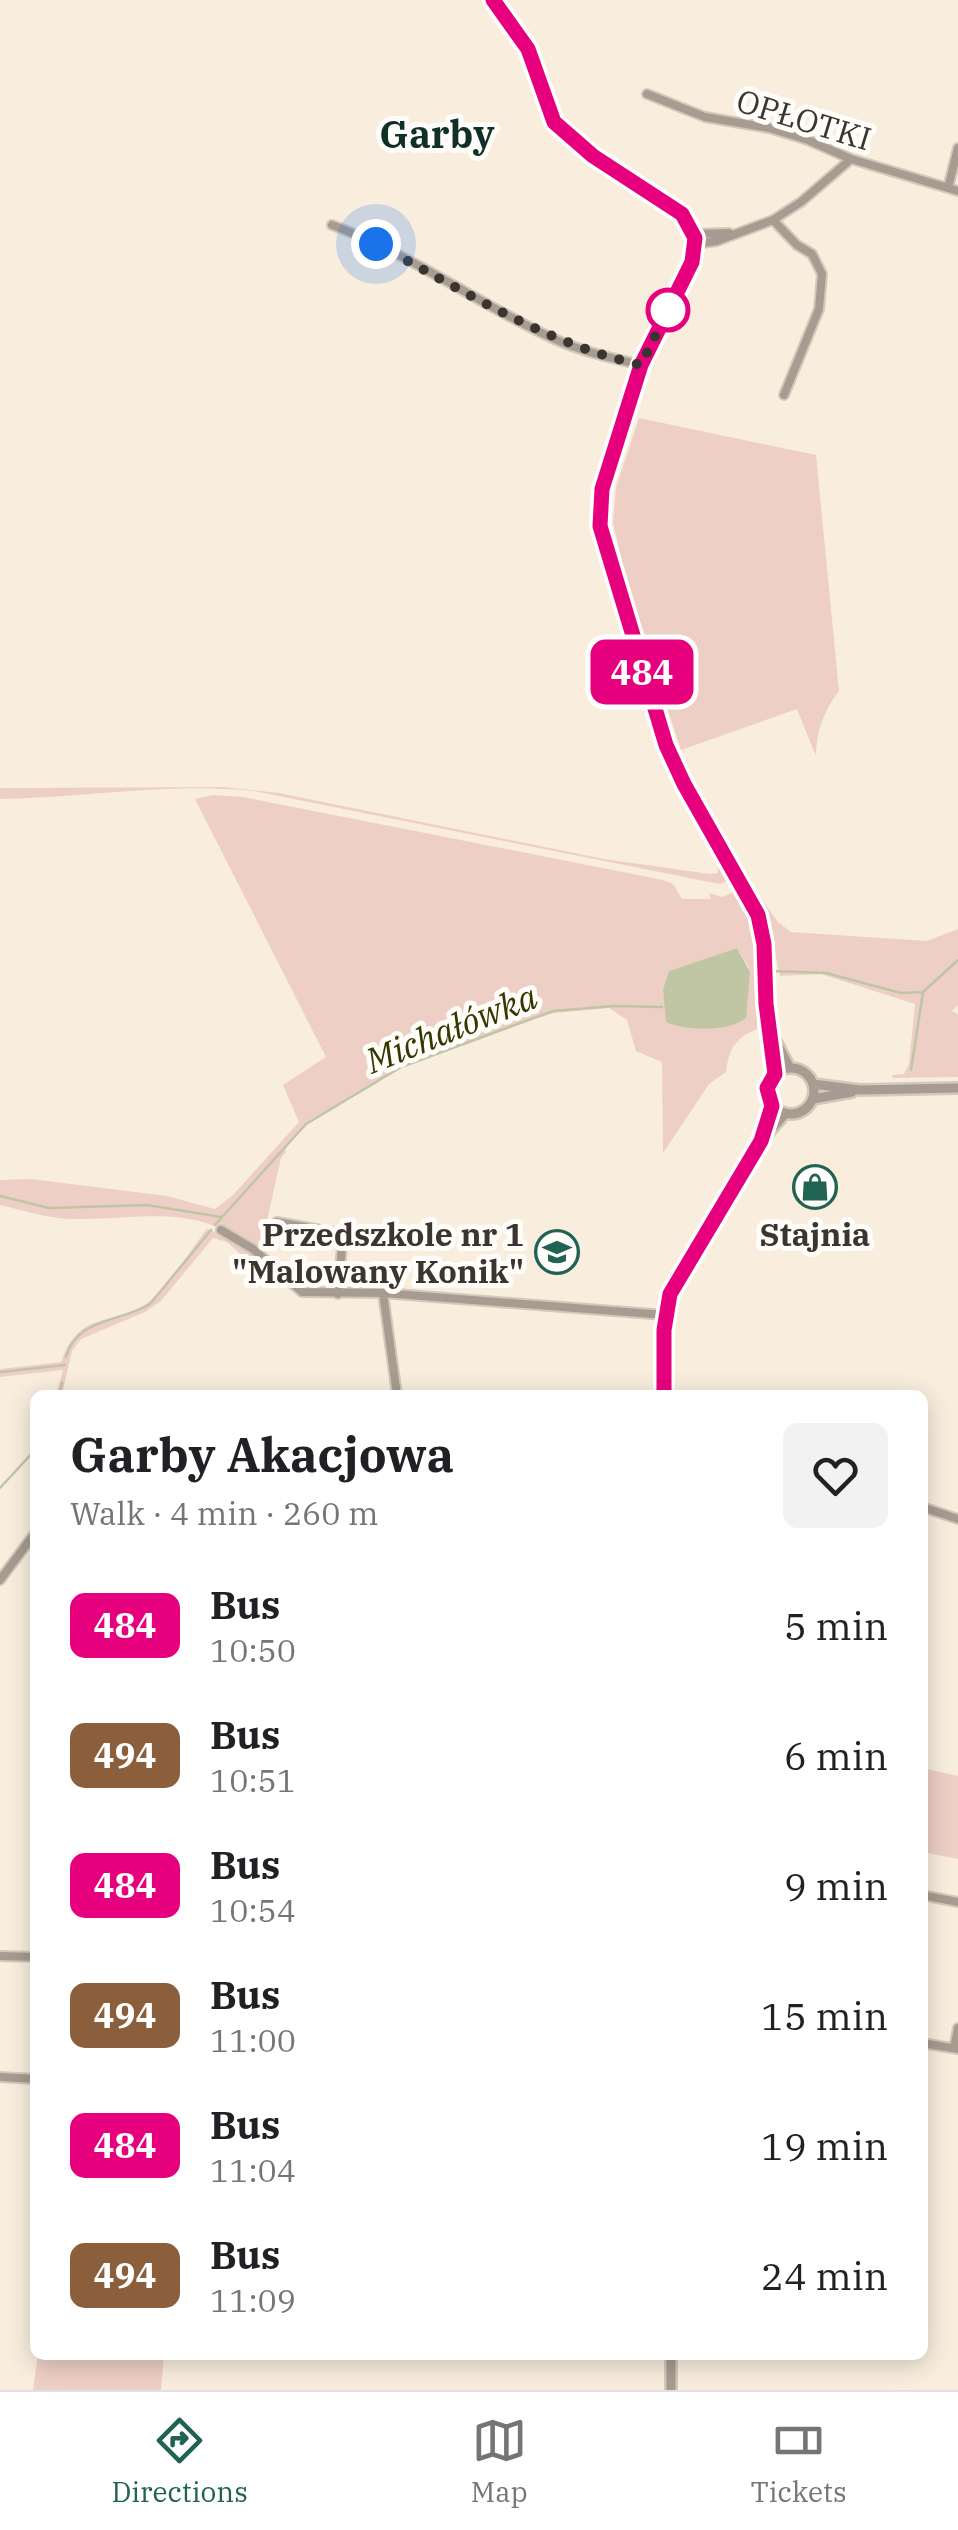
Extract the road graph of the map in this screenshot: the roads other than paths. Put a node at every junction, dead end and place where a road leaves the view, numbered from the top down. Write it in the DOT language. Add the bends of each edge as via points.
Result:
graph roads {
  1 [pos="493,0"];
  2 [pos="647,94"];
  3 [pos="958,148"];
  4 [pos="851,159"];
  5 [pos="948,188"];
  6 [pos="958,191"];
  7 [pos="773,220"];
  8 [pos="332,225"];
  9 [pos="695,239"];
  10 [pos="641,365"];
  11 [pos="784,395"];
  12 [pos="769,1030"];
  13 [pos="790,1068"];
  14 [pos="775,1074"];
  15 [pos="813,1084"];
  16 [pos="958,1088"];
  17 [pos="860,1090"];
  18 [pos="813,1098"];
  19 [pos="772,1106"];
  20 [pos="785,1114"];
  21 [pos="761,1141"];
  22 [pos="278,1222"];
  23 [pos="221,1230"];
  24 [pos="383,1292"];
  25 [pos="338,1294"];
  26 [pos="665,1315"];
  27 [pos="396,1390"];
  28 [pos="664,1390"];
  29 [pos="928,1509"];
  30 [pos="958,1519"];
  31 [pos="30,1539"];
  32 [pos="0,1580"];
  33 [pos="928,1896"];
  34 [pos="958,1902"];
  35 [pos="0,1956"];
  36 [pos="30,1958"];
  37 [pos="958,2028"];
  38 [pos="928,2044"];
  39 [pos="956,2049"];
  40 [pos="0,2077"];
  41 [pos="30,2079"];
  42 [pos="672,2360"];
  43 [pos="671,2390"];
  1 -- 9 [label="street" via="528,49 554,122 682,214"];
  2 -- 4 [label="street, OPŁOTKI" via="706,117 808,140"];
  3 -- 5 [label="street"];
  4 -- 5 [label="street, OPŁOTKI"];
  4 -- 7 [label="street"];
  5 -- 6 [label="street, OPŁOTKI"];
  7 -- 9 [label="street" via="717,241"];
  7 -- 11 [label="street" via="812,254 822,274 819,310"];
  8 -- 10 [label="street" via="554,339"];
  9 -- 10 [label="street" via="692,262"];
  10 -- 12 [label="street" via="602,489 602,536 656,718 684,784 758,915"];
  12 -- 13 [label="street"];
  12 -- 14 [label="street"];
  13 -- 14 [label="street"];
  13 -- 15 [label="street"];
  14 -- 19 [label="street" via="767,1088"];
  15 -- 17 [label="street"];
  15 -- 18 [label="street"];
  16 -- 17 [label="street"];
  17 -- 18 [label="street"];
  18 -- 20 [label="street" via="798,1113"];
  19 -- 20 [label="street"];
  19 -- 21 [label="street"];
  20 -- 21 [label="street"];
  21 -- 26 [label="street" via="676,1280"];
  22 -- 25 [label="street" via="343,1234"];
  23 -- 25 [label="street" via="302,1292"];
  24 -- 25 [label="street"];
  24 -- 26 [label="street"];
  24 -- 27 [label="street"];
  26 -- 28 [label="street"];
  29 -- 30 [label="street"];
  31 -- 32 [label="street"];
  33 -- 34 [label="street"];
  35 -- 36 [label="street"];
  37 -- 39 [label="street"];
  38 -- 39 [label="street"];
  40 -- 41 [label="street"];
  42 -- 43 [label="street"];
}
